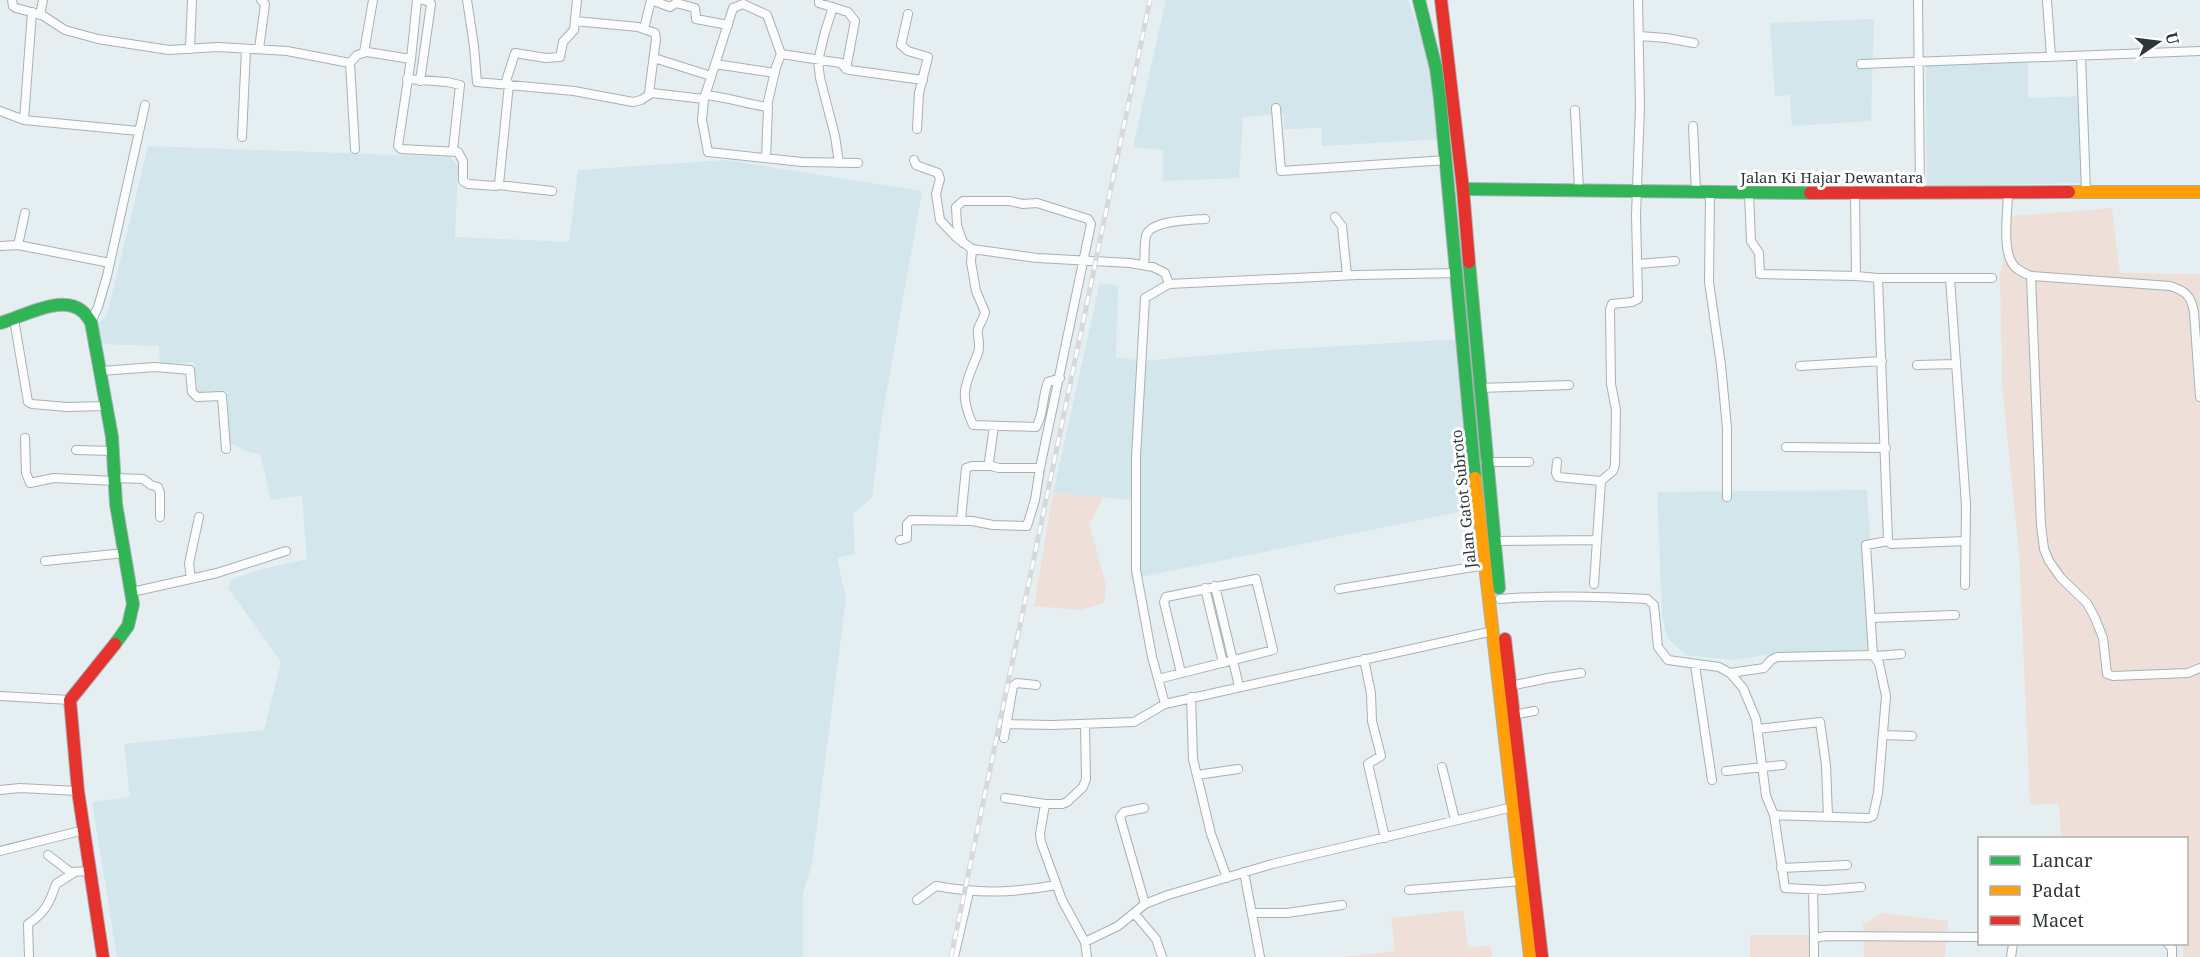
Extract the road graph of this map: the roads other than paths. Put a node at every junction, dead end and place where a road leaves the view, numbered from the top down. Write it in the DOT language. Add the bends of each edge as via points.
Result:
graph roads {
  1 [pos="12,0"];
  2 [pos="43,0"];
  3 [pos="192,0"];
  4 [pos="261,0"];
  5 [pos="373,0"];
  6 [pos="417,0"];
  7 [pos="423,0"];
  8 [pos="467,0"];
  9 [pos="577,0"];
  10 [pos="651,0"];
  11 [pos="819,0"];
  12 [pos="1419,0"];
  13 [pos="1434,0"];
  14 [pos="1441,0"];
  15 [pos="1638,0"];
  16 [pos="1918,0"];
  17 [pos="2047,0"];
  18 [pos="833,7"];
  19 [pos="36,13"];
  20 [pos="908,14"];
  21 [pos="575,21"];
  22 [pos="728,25"];
  23 [pos="644,29"];
  24 [pos="1639,36"];
  25 [pos="1444,41"];
  26 [pos="1694,43"];
  27 [pos="190,49"];
  28 [pos="246,49"];
  29 [pos="259,50"];
  30 [pos="2200,51"];
  31 [pos="364,52"];
  32 [pos="781,54"];
  33 [pos="2081,56"];
  34 [pos="2051,57"];
  35 [pos="654,58"];
  36 [pos="411,59"];
  37 [pos="818,61"];
  38 [pos="350,63"];
  39 [pos="1918,63"];
  40 [pos="715,64"];
  41 [pos="1861,64"];
  42 [pos="846,69"];
  43 [pos="775,72"];
  44 [pos="711,76"];
  45 [pos="407,79"];
  46 [pos="923,80"];
  47 [pos="420,81"];
  48 [pos="507,84"];
  49 [pos="649,93"];
  50 [pos="705,97"];
  51 [pos="145,105"];
  52 [pos="767,106"];
  53 [pos="1276,108"];
  54 [pos="1575,110"];
  55 [pos="0,111"];
  56 [pos="24,120"];
  57 [pos="1693,126"];
  58 [pos="917,129"];
  59 [pos="138,131"];
  60 [pos="242,137"];
  61 [pos="355,149"];
  62 [pos="453,150"];
  63 [pos="766,158"];
  64 [pos="914,160"];
  65 [pos="1447,160"];
  66 [pos="839,163"];
  67 [pos="858,164"];
  68 [pos="498,185"];
  69 [pos="1463,189"];
  70 [pos="1579,190"];
  71 [pos="1637,190"];
  72 [pos="552,191"];
  73 [pos="2008,191"];
  74 [pos="2086,191"];
  75 [pos="1696,192"];
  76 [pos="1710,192"];
  77 [pos="1855,192"];
  78 [pos="1920,192"];
  79 [pos="2200,192"];
  80 [pos="1749,193"];
  81 [pos="25,213"];
  82 [pos="1335,217"];
  83 [pos="1205,219"];
  84 [pos="963,243"];
  85 [pos="18,245"];
  86 [pos="0,246"];
  87 [pos="972,249"];
  88 [pos="1085,259"];
  89 [pos="1675,261"];
  90 [pos="110,263"];
  91 [pos="1638,264"];
  92 [pos="1144,265"];
  93 [pos="1457,273"];
  94 [pos="1347,275"];
  95 [pos="1856,276"];
  96 [pos="2031,276"];
  97 [pos="1878,278"];
  98 [pos="1950,278"];
  99 [pos="1992,278"];
  100 [pos="1169,284"];
  101 [pos="14,319"];
  102 [pos="91,322"];
  103 [pos="0,323"];
  104 [pos="1882,362"];
  105 [pos="1954,363"];
  106 [pos="1917,365"];
  107 [pos="1800,366"];
  108 [pos="100,371"];
  109 [pos="1060,378"];
  110 [pos="1569,385"];
  111 [pos="1479,388"];
  112 [pos="2200,397"];
  113 [pos="106,406"];
  114 [pos="994,426"];
  115 [pos="25,438"];
  116 [pos="1786,447"];
  117 [pos="1886,448"];
  118 [pos="226,449"];
  119 [pos="76,450"];
  120 [pos="113,451"];
  121 [pos="1485,462"];
  122 [pos="1529,462"];
  123 [pos="1557,462"];
  124 [pos="991,466"];
  125 [pos="1040,468"];
  126 [pos="115,479"];
  127 [pos="1601,481"];
  128 [pos="1727,496"];
  129 [pos="160,517"];
  130 [pos="199,517"];
  131 [pos="962,520"];
  132 [pos="900,540"];
  133 [pos="1597,540"];
  134 [pos="1493,541"];
  135 [pos="1888,541"];
  136 [pos="1965,542"];
  137 [pos="286,551"];
  138 [pos="125,553"];
  139 [pos="45,561"];
  140 [pos="1485,565"];
  141 [pos="191,579"];
  142 [pos="1594,584"];
  143 [pos="1965,585"];
  144 [pos="1215,586"];
  145 [pos="1205,588"];
  146 [pos="1339,589"];
  147 [pos="132,592"];
  148 [pos="1500,599"];
  149 [pos="1955,615"];
  150 [pos="1871,618"];
  151 [pos="1493,631"];
  152 [pos="1901,654"];
  153 [pos="1875,655"];
  154 [pos="1364,659"];
  155 [pos="1233,660"];
  156 [pos="1223,663"];
  157 [pos="1695,665"];
  158 [pos="2200,668"];
  159 [pos="1181,673"];
  160 [pos="1581,673"];
  161 [pos="1730,673"];
  162 [pos="1158,679"];
  163 [pos="1036,685"];
  164 [pos="1239,686"];
  165 [pos="1510,686"];
  166 [pos="0,696"];
  167 [pos="1191,697"];
  168 [pos="70,700"];
  169 [pos="1165,704"];
  170 [pos="1534,711"];
  171 [pos="1513,715"];
  172 [pos="1006,724"];
  173 [pos="1085,724"];
  174 [pos="1757,729"];
  175 [pos="1883,735"];
  176 [pos="1912,736"];
  177 [pos="1004,738"];
  178 [pos="1782,765"];
  179 [pos="1442,766"];
  180 [pos="1762,767"];
  181 [pos="1238,769"];
  182 [pos="1726,771"];
  183 [pos="1197,775"];
  184 [pos="1712,780"];
  185 [pos="0,789"];
  186 [pos="78,791"];
  187 [pos="1005,798"];
  188 [pos="1046,804"];
  189 [pos="1513,807"];
  190 [pos="1144,808"];
  191 [pos="1774,815"];
  192 [pos="1828,816"];
  193 [pos="1455,820"];
  194 [pos="84,830"];
  195 [pos="1385,838"];
  196 [pos="0,850"];
  197 [pos="48,855"];
  198 [pos="1847,865"];
  199 [pos="1781,868"];
  200 [pos="90,871"];
  201 [pos="75,872"];
  202 [pos="1244,872"];
  203 [pos="1227,878"];
  204 [pos="1522,881"];
  205 [pos="1056,885"];
  206 [pos="1861,887"];
  207 [pos="1409,890"];
  208 [pos="1813,890"];
  209 [pos="969,892"];
  210 [pos="917,900"];
  211 [pos="1145,904"];
  212 [pos="1342,905"];
  213 [pos="1134,913"];
  214 [pos="1253,913"];
  215 [pos="1814,938"];
  216 [pos="1978,938"];
  217 [pos="1085,942"];
  218 [pos="29,957"];
  219 [pos="103,957"];
  220 [pos="954,957"];
  221 [pos="1087,957"];
  222 [pos="1162,957"];
  223 [pos="1260,957"];
  224 [pos="1530,957"];
  225 [pos="1542,957"];
  226 [pos="1814,957"];
  1 -- 19 [label="street" via="16,8"];
  2 -- 19 [label="street"];
  3 -- 27 [label="street"];
  4 -- 29 [label="street" via="265,4"];
  5 -- 31 [label="street"];
  6 -- 36 [label="street"];
  7 -- 47 [label="street" via="431,4"];
  8 -- 48 [label="street" via="477,82"];
  9 -- 21 [label="street"];
  10 -- 22 [label="street" via="670,7 676,3 692,6 696,19"];
  10 -- 23 [label="street"];
  11 -- 18 [label="street"];
  12 -- 65 [label="main road, Jalan Gatot Subroto" via="1436,68"];
  13 -- 25 [label="main road"];
  14 -- 25 [label="main road"];
  15 -- 24 [label="street"];
  16 -- 39 [label="street"];
  17 -- 34 [label="street"];
  18 -- 37 [label="street"];
  18 -- 42 [label="street" via="848,12 855,21"];
  19 -- 27 [label="street" via="88,38 169,50"];
  19 -- 56 [label="street"];
  20 -- 46 [label="street" via="901,45 927,56"];
  21 -- 23 [label="street"];
  21 -- 48 [label="street" via="560,57 516,53"];
  22 -- 32 [label="street" via="730,13 737,5 763,13"];
  22 -- 40 [label="street"];
  23 -- 35 [label="street" via="656,34"];
  24 -- 26 [label="street"];
  24 -- 71 [label="street"];
  25 -- 69 [label="main road, Jalan Gatot Subroto"];
  27 -- 28 [label="street"];
  28 -- 29 [label="street"];
  28 -- 60 [label="street"];
  29 -- 38 [label="street" via="304,53"];
  30 -- 33 [label="street"];
  31 -- 36 [label="street"];
  31 -- 38 [label="street"];
  32 -- 37 [label="street"];
  32 -- 43 [label="street"];
  33 -- 34 [label="street"];
  33 -- 74 [label="street"];
  34 -- 39 [label="street"];
  35 -- 44 [label="street"];
  35 -- 49 [label="street"];
  36 -- 45 [label="street"];
  37 -- 42 [label="street" via="842,63"];
  37 -- 66 [label="street"];
  38 -- 61 [label="street"];
  39 -- 41 [label="street"];
  39 -- 78 [label="street"];
  40 -- 43 [label="street"];
  40 -- 44 [label="street"];
  42 -- 46 [label="street"];
  43 -- 52 [label="street"];
  44 -- 50 [label="street"];
  45 -- 47 [label="street"];
  45 -- 62 [label="street" via="399,148"];
  46 -- 58 [label="street"];
  47 -- 62 [label="street" via="460,85"];
  48 -- 49 [label="street" via="633,102"];
  48 -- 68 [label="street"];
  49 -- 50 [label="street"];
  50 -- 52 [label="street" via="727,97"];
  50 -- 63 [label="street" via="702,120 708,152"];
  51 -- 59 [label="street"];
  52 -- 63 [label="street"];
  53 -- 65 [label="street" via="1281,171"];
  54 -- 70 [label="street"];
  55 -- 56 [label="street"];
  56 -- 59 [label="street"];
  57 -- 75 [label="street"];
  59 -- 90 [label="street"];
  62 -- 68 [label="street" via="461,155 464,183"];
  63 -- 66 [label="street"];
  64 -- 84 [label="street" via="916,165 938,173 940,220"];
  65 -- 93 [label="main road, Jalan Gatot Subroto"];
  66 -- 67 [label="street"];
  68 -- 72 [label="street"];
  69 -- 70 [label="main road, Jalan Ki Hajar Dewantara"];
  69 -- 111 [label="main road, Jalan Gatot Subroto"];
  70 -- 71 [label="main road, Jalan Ki Hajar Dewantara"];
  71 -- 75 [label="main road, Jalan Ki Hajar Dewantara"];
  71 -- 91 [label="street"];
  73 -- 74 [label="main road, Jalan Ki Hajar Dewantara"];
  73 -- 78 [label="main road, Jalan Ki Hajar Dewantara"];
  73 -- 96 [label="street" via="2008,254 2019,270"];
  74 -- 79 [label="main road, Jalan Ki Hajar Dewantara"];
  75 -- 76 [label="main road, Jalan Ki Hajar Dewantara"];
  76 -- 80 [label="main road, Jalan Ki Hajar Dewantara"];
  76 -- 128 [label="street" via="1709,282 1727,428"];
  77 -- 78 [label="main road, Jalan Ki Hajar Dewantara"];
  77 -- 80 [label="main road, Jalan Ki Hajar Dewantara"];
  77 -- 95 [label="street"];
  80 -- 95 [label="street" via="1751,241 1759,253 1760,274"];
  81 -- 85 [label="street"];
  82 -- 94 [label="street" via="1341,226"];
  83 -- 92 [label="street" via="1152,228 1146,235"];
  84 -- 87 [label="street"];
  84 -- 88 [label="street" via="955,215 960,203 1037,203 1090,221"];
  85 -- 86 [label="street"];
  85 -- 90 [label="street"];
  87 -- 88 [label="street" via="1037,258"];
  87 -- 114 [label="street" via="976,291 985,314 964,403 973,425"];
  88 -- 92 [label="street"];
  88 -- 109 [label="street"];
  89 -- 91 [label="street"];
  90 -- 102 [label="street"];
  91 -- 127 [label="street" via="1638,299 1610,305 1616,465"];
  92 -- 100 [label="street" via="1165,273"];
  93 -- 94 [label="street"];
  93 -- 140 [label="main road, Jalan Gatot Subroto"];
  94 -- 100 [label="street"];
  95 -- 97 [label="street"];
  96 -- 112 [label="street" via="2170,286 2188,294 2194,312"];
  96 -- 158 [label="street" via="2041,525 2049,561 2096,618 2103,638 2107,674 2188,673"];
  97 -- 98 [label="street"];
  97 -- 104 [label="street"];
  98 -- 99 [label="street"];
  98 -- 105 [label="street"];
  100 -- 162 [label="street" via="1143,302 1136,457 1137,580"];
  101 -- 102 [label="main road" via="66,304 82,309"];
  101 -- 103 [label="main road"];
  101 -- 113 [label="street" via="28,402"];
  102 -- 108 [label="main road"];
  104 -- 107 [label="street"];
  104 -- 117 [label="street"];
  105 -- 106 [label="street"];
  105 -- 136 [label="street"];
  108 -- 113 [label="main road"];
  108 -- 118 [label="street" via="155,367 190,370 192,392 197,397 222,396"];
  109 -- 114 [label="street" via="1048,382 1044,390 1036,427"];
  109 -- 125 [label="street"];
  110 -- 111 [label="street"];
  111 -- 121 [label="main road, Jalan Gatot Subroto"];
  113 -- 120 [label="main road"];
  114 -- 124 [label="street"];
  115 -- 126 [label="street" via="30,483 54,478"];
  116 -- 117 [label="street"];
  117 -- 135 [label="street"];
  119 -- 120 [label="street"];
  120 -- 126 [label="main road"];
  121 -- 122 [label="street"];
  121 -- 134 [label="main road, Jalan Gatot Subroto"];
  123 -- 127 [label="street" via="1558,477"];
  124 -- 125 [label="street"];
  124 -- 131 [label="street" via="966,468"];
  125 -- 131 [label="street" via="1028,526"];
  126 -- 129 [label="street" via="143,479 158,487"];
  126 -- 138 [label="main road"];
  127 -- 133 [label="street"];
  130 -- 141 [label="street" via="189,563"];
  131 -- 132 [label="street" via="909,520 907,538"];
  133 -- 134 [label="street"];
  133 -- 142 [label="street"];
  134 -- 148 [label="main road, Jalan Gatot Subroto"];
  135 -- 136 [label="street"];
  135 -- 150 [label="street" via="1865,548"];
  136 -- 143 [label="street"];
  137 -- 141 [label="street"];
  138 -- 139 [label="street"];
  138 -- 147 [label="main road"];
  140 -- 146 [label="street"];
  140 -- 151 [label="main road, Jalan Gatot Subroto"];
  141 -- 147 [label="street"];
  144 -- 145 [label="street"];
  144 -- 155 [label="street"];
  144 -- 155 [label="street" via="1256,579 1268,626 1272,650"];
  145 -- 156 [label="street"];
  145 -- 159 [label="street" via="1164,599"];
  147 -- 168 [label="main road" via="128,626"];
  148 -- 157 [label="street" via="1647,599 1654,605 1656,638 1662,655 1668,660"];
  148 -- 165 [label="main road, Jalan Gatot Subroto"];
  149 -- 150 [label="street"];
  150 -- 153 [label="street"];
  151 -- 154 [label="street"];
  151 -- 189 [label="main road, Jalan Gatot Subroto"];
  152 -- 153 [label="street"];
  153 -- 161 [label="street" via="1777,657 1764,668"];
  153 -- 175 [label="street" via="1886,696"];
  154 -- 164 [label="street"];
  154 -- 195 [label="street" via="1371,693 1371,721 1381,756 1368,764"];
  155 -- 156 [label="street"];
  155 -- 164 [label="street"];
  156 -- 159 [label="street"];
  157 -- 161 [label="street" via="1719,667"];
  157 -- 184 [label="street"];
  159 -- 162 [label="street"];
  160 -- 165 [label="street"];
  161 -- 174 [label="street" via="1743,688"];
  162 -- 169 [label="street"];
  163 -- 172 [label="street" via="1013,686"];
  164 -- 167 [label="street"];
  165 -- 171 [label="main road, Jalan Gatot Subroto"];
  166 -- 168 [label="street"];
  167 -- 169 [label="street"];
  167 -- 183 [label="street" via="1192,753"];
  168 -- 186 [label="main road"];
  169 -- 173 [label="street" via="1134,722"];
  170 -- 171 [label="street"];
  171 -- 225 [label="main road, Jalan Gatot Subroto"];
  172 -- 173 [label="street"];
  172 -- 177 [label="street"];
  173 -- 188 [label="street" via="1085,783 1065,803"];
  174 -- 180 [label="street"];
  174 -- 192 [label="street" via="1822,724"];
  175 -- 176 [label="street"];
  175 -- 192 [label="street" via="1873,816"];
  178 -- 180 [label="street"];
  179 -- 193 [label="street"];
  180 -- 182 [label="street"];
  180 -- 191 [label="street" via="1766,796"];
  181 -- 183 [label="street"];
  183 -- 203 [label="street" via="1211,834"];
  185 -- 186 [label="street"];
  186 -- 194 [label="main road"];
  187 -- 188 [label="street"];
  188 -- 205 [label="street" via="1040,838"];
  189 -- 193 [label="street"];
  189 -- 204 [label="main road, Jalan Gatot Subroto"];
  190 -- 211 [label="street" via="1124,812 1120,817"];
  191 -- 192 [label="street"];
  191 -- 199 [label="street"];
  193 -- 195 [label="street"];
  194 -- 196 [label="street"];
  194 -- 200 [label="main road"];
  195 -- 202 [label="street"];
  197 -- 201 [label="street" via="65,870"];
  198 -- 199 [label="street"];
  199 -- 208 [label="street" via="1785,888"];
  200 -- 201 [label="street"];
  200 -- 219 [label="main road"];
  201 -- 218 [label="street" via="56,884 44,909 28,924"];
  202 -- 203 [label="street"];
  202 -- 214 [label="street"];
  203 -- 211 [label="street"];
  204 -- 207 [label="street"];
  204 -- 224 [label="main road, Jalan Gatot Subroto"];
  205 -- 209 [label="street" via="1015,892"];
  205 -- 217 [label="street"];
  206 -- 208 [label="street"];
  208 -- 215 [label="street"];
  209 -- 210 [label="street" via="936,886"];
  209 -- 220 [label="street"];
  211 -- 213 [label="street"];
  212 -- 214 [label="street" via="1287,913"];
  213 -- 217 [label="street" via="1118,926"];
  213 -- 222 [label="street" via="1156,939"];
  214 -- 223 [label="street"];
  215 -- 216 [label="street"];
  215 -- 226 [label="street"];
  217 -- 221 [label="street"];
}
